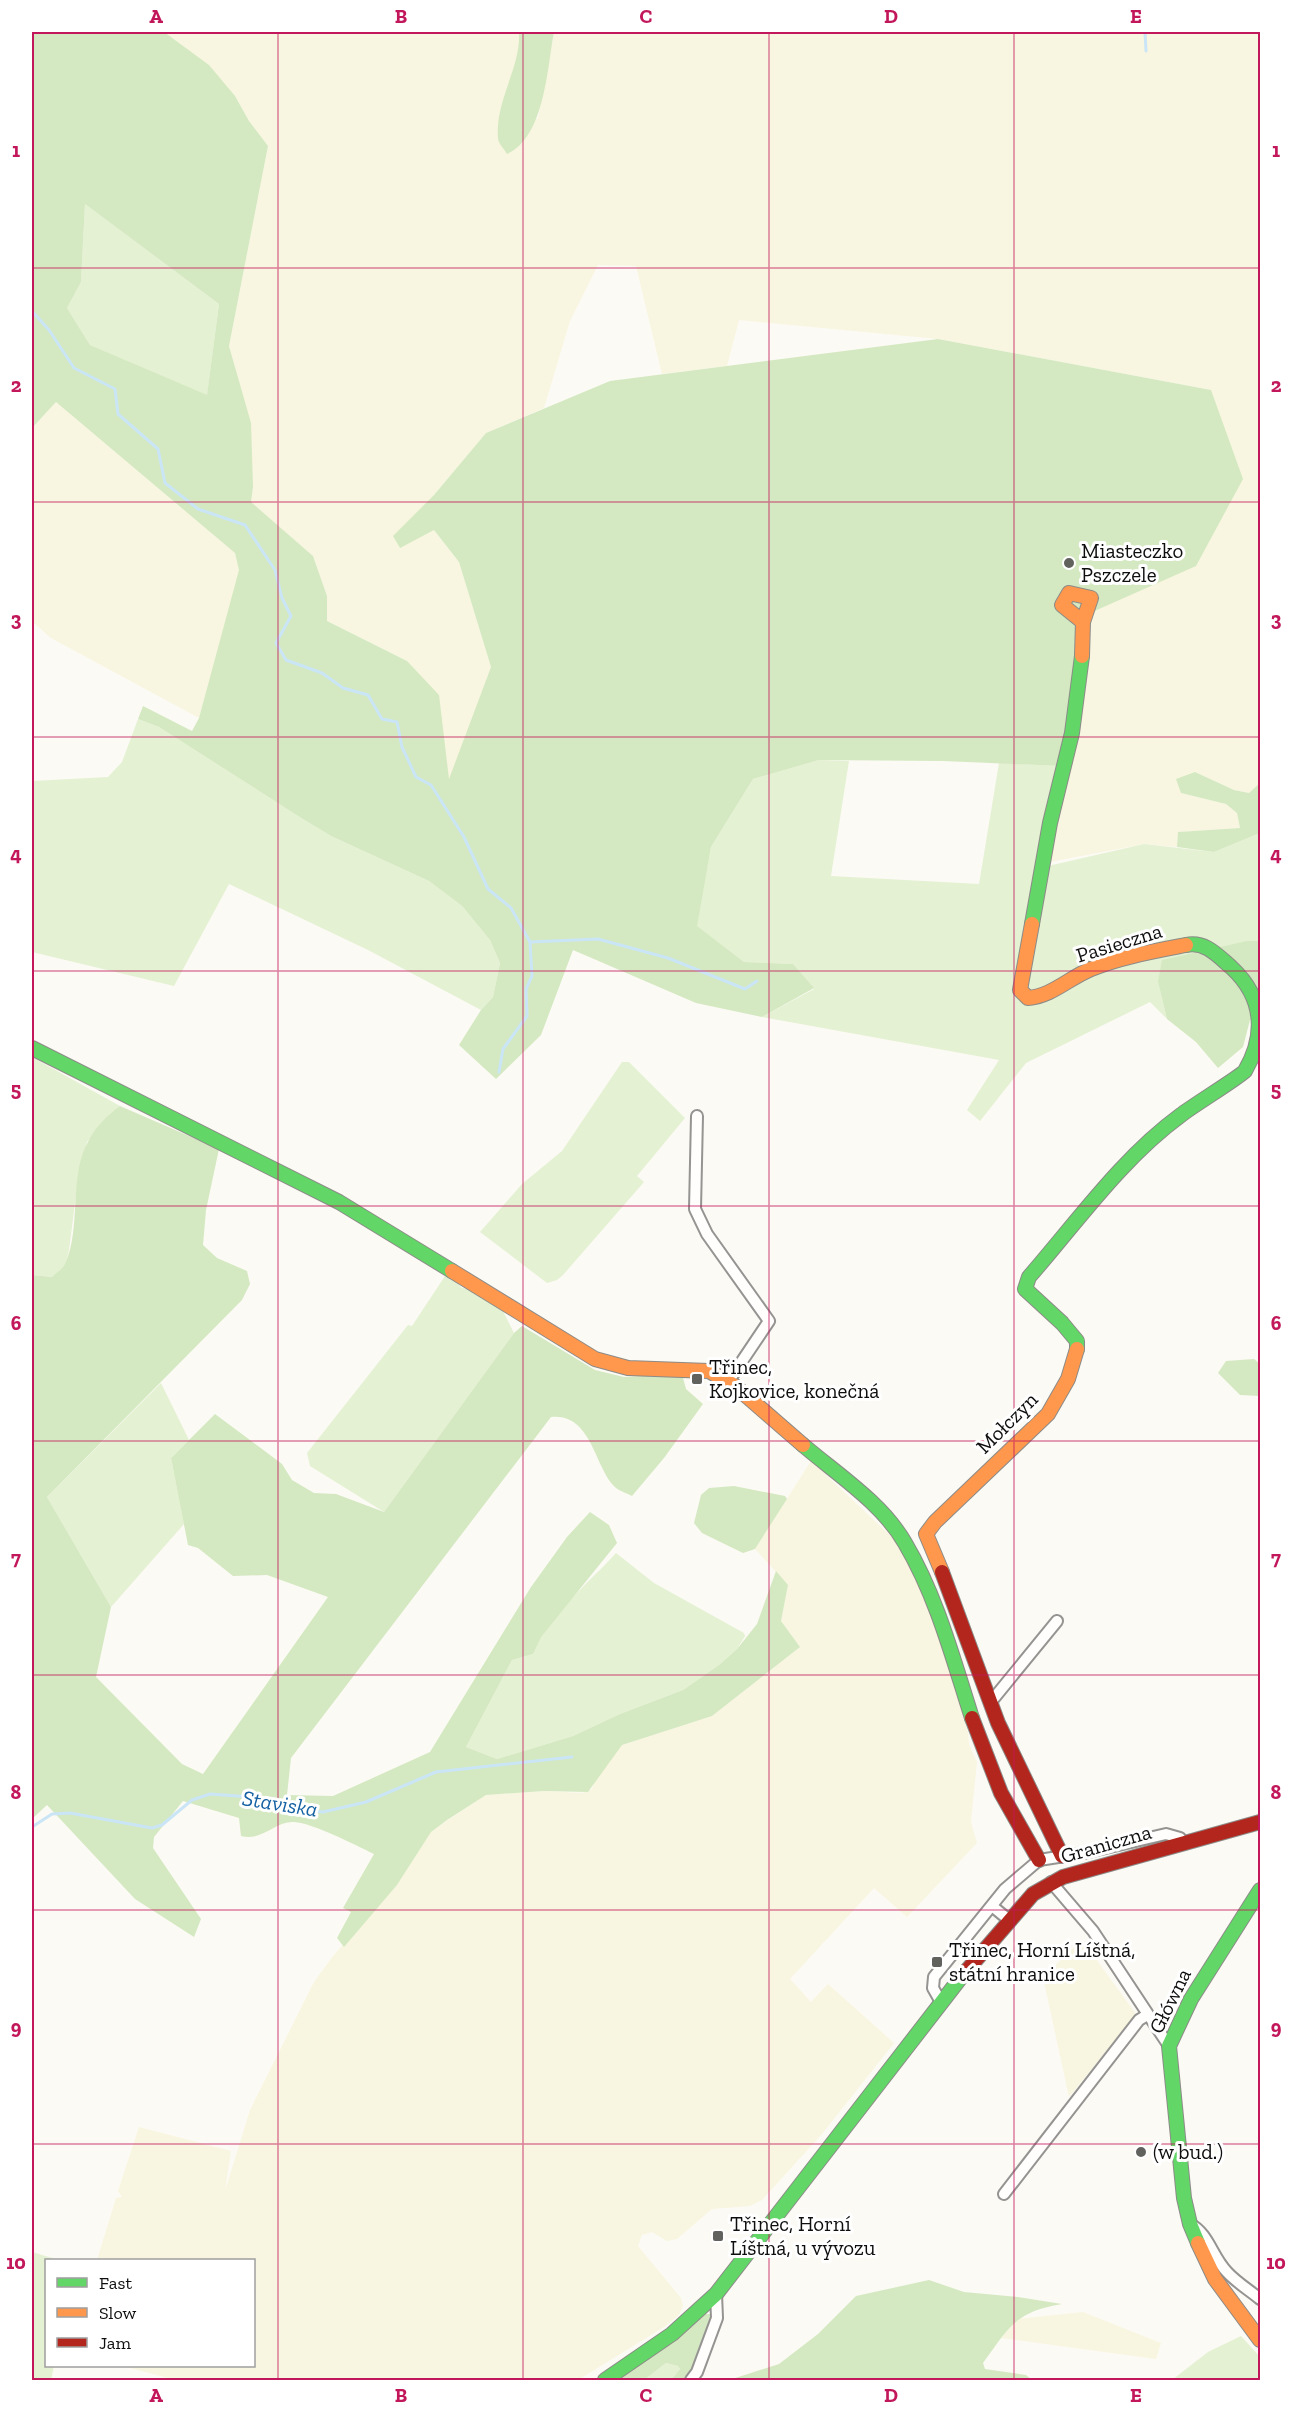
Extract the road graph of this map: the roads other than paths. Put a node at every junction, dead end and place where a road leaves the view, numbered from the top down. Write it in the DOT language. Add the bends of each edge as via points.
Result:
graph roads {
  1 [pos="1083,622"];
  2 [pos="32,1048"];
  3 [pos="697,1116"];
  4 [pos="1152,1136"];
  5 [pos="728,1382"];
  6 [pos="1057,1621"];
  7 [pos="990,1703"];
  8 [pos="1260,1822"];
  9 [pos="1184,1844"];
  10 [pos="1062,1856"];
  11 [pos="1039,1860"];
  12 [pos="1051,1882"];
  13 [pos="1260,1890"];
  14 [pos="992,1906"];
  15 [pos="1009,1920"];
  16 [pos="941,2002"];
  17 [pos="1147,2015"];
  18 [pos="1168,2046"];
  19 [pos="1004,2194"];
  20 [pos="1190,2224"];
  21 [pos="716,2294"];
  22 [pos="1260,2299"];
  23 [pos="1260,2340"];
  24 [pos="605,2380"];
  25 [pos="691,2380"];
  1 -- 4 [label="street, Pasieczna" via="1082,667 1072,733 1050,823 1020,990 1028,998 1040,997 1091,969 1197,943 1237,973 1260,1018 1258,1044 1243,1074"];
  2 -- 5 [label="street" via="339,1202 595,1359 628,1368 709,1371"];
  3 -- 5 [label="street" via="694,1209 706,1234 769,1321"];
  4 -- 7 [label="street, Mołczyn" via="1026,1283 1025,1289 1077,1341 1075,1364 1059,1400 926,1534"];
  5 -- 11 [label="street" via="848,1481 905,1542 937,1608 983,1751 1001,1794"];
  6 -- 7 [label="street"];
  7 -- 10 [label="street, Mołczyn" via="1025,1788"];
  8 -- 9 [label="street, Graniczna"];
  9 -- 10 [label="street" via="1180,1838 1166,1834"];
  9 -- 12 [label="street, Graniczna"];
  10 -- 11 [label="street"];
  11 -- 14 [label="street" via="1005,1889"];
  12 -- 15 [label="street" via="1033,1893"];
  12 -- 17 [label="street, Graniczna" via="1092,1931"];
  13 -- 18 [label="street, Główna" via="1191,1999"];
  14 -- 15 [label="street"];
  14 -- 16 [label="street" via="934,1977 933,1988"];
  15 -- 16 [label="street"];
  16 -- 21 [label="street"];
  17 -- 18 [label="street, Graniczna"];
  17 -- 19 [label="street" via="1139,2020"];
  18 -- 20 [label="street, Główna"];
  20 -- 22 [label="street" via="1202,2230 1227,2273"];
  20 -- 23 [label="street, Główna" via="1215,2278"];
  21 -- 24 [label="street" via="672,2334"];
  21 -- 25 [label="street" via="717,2318"];
}
